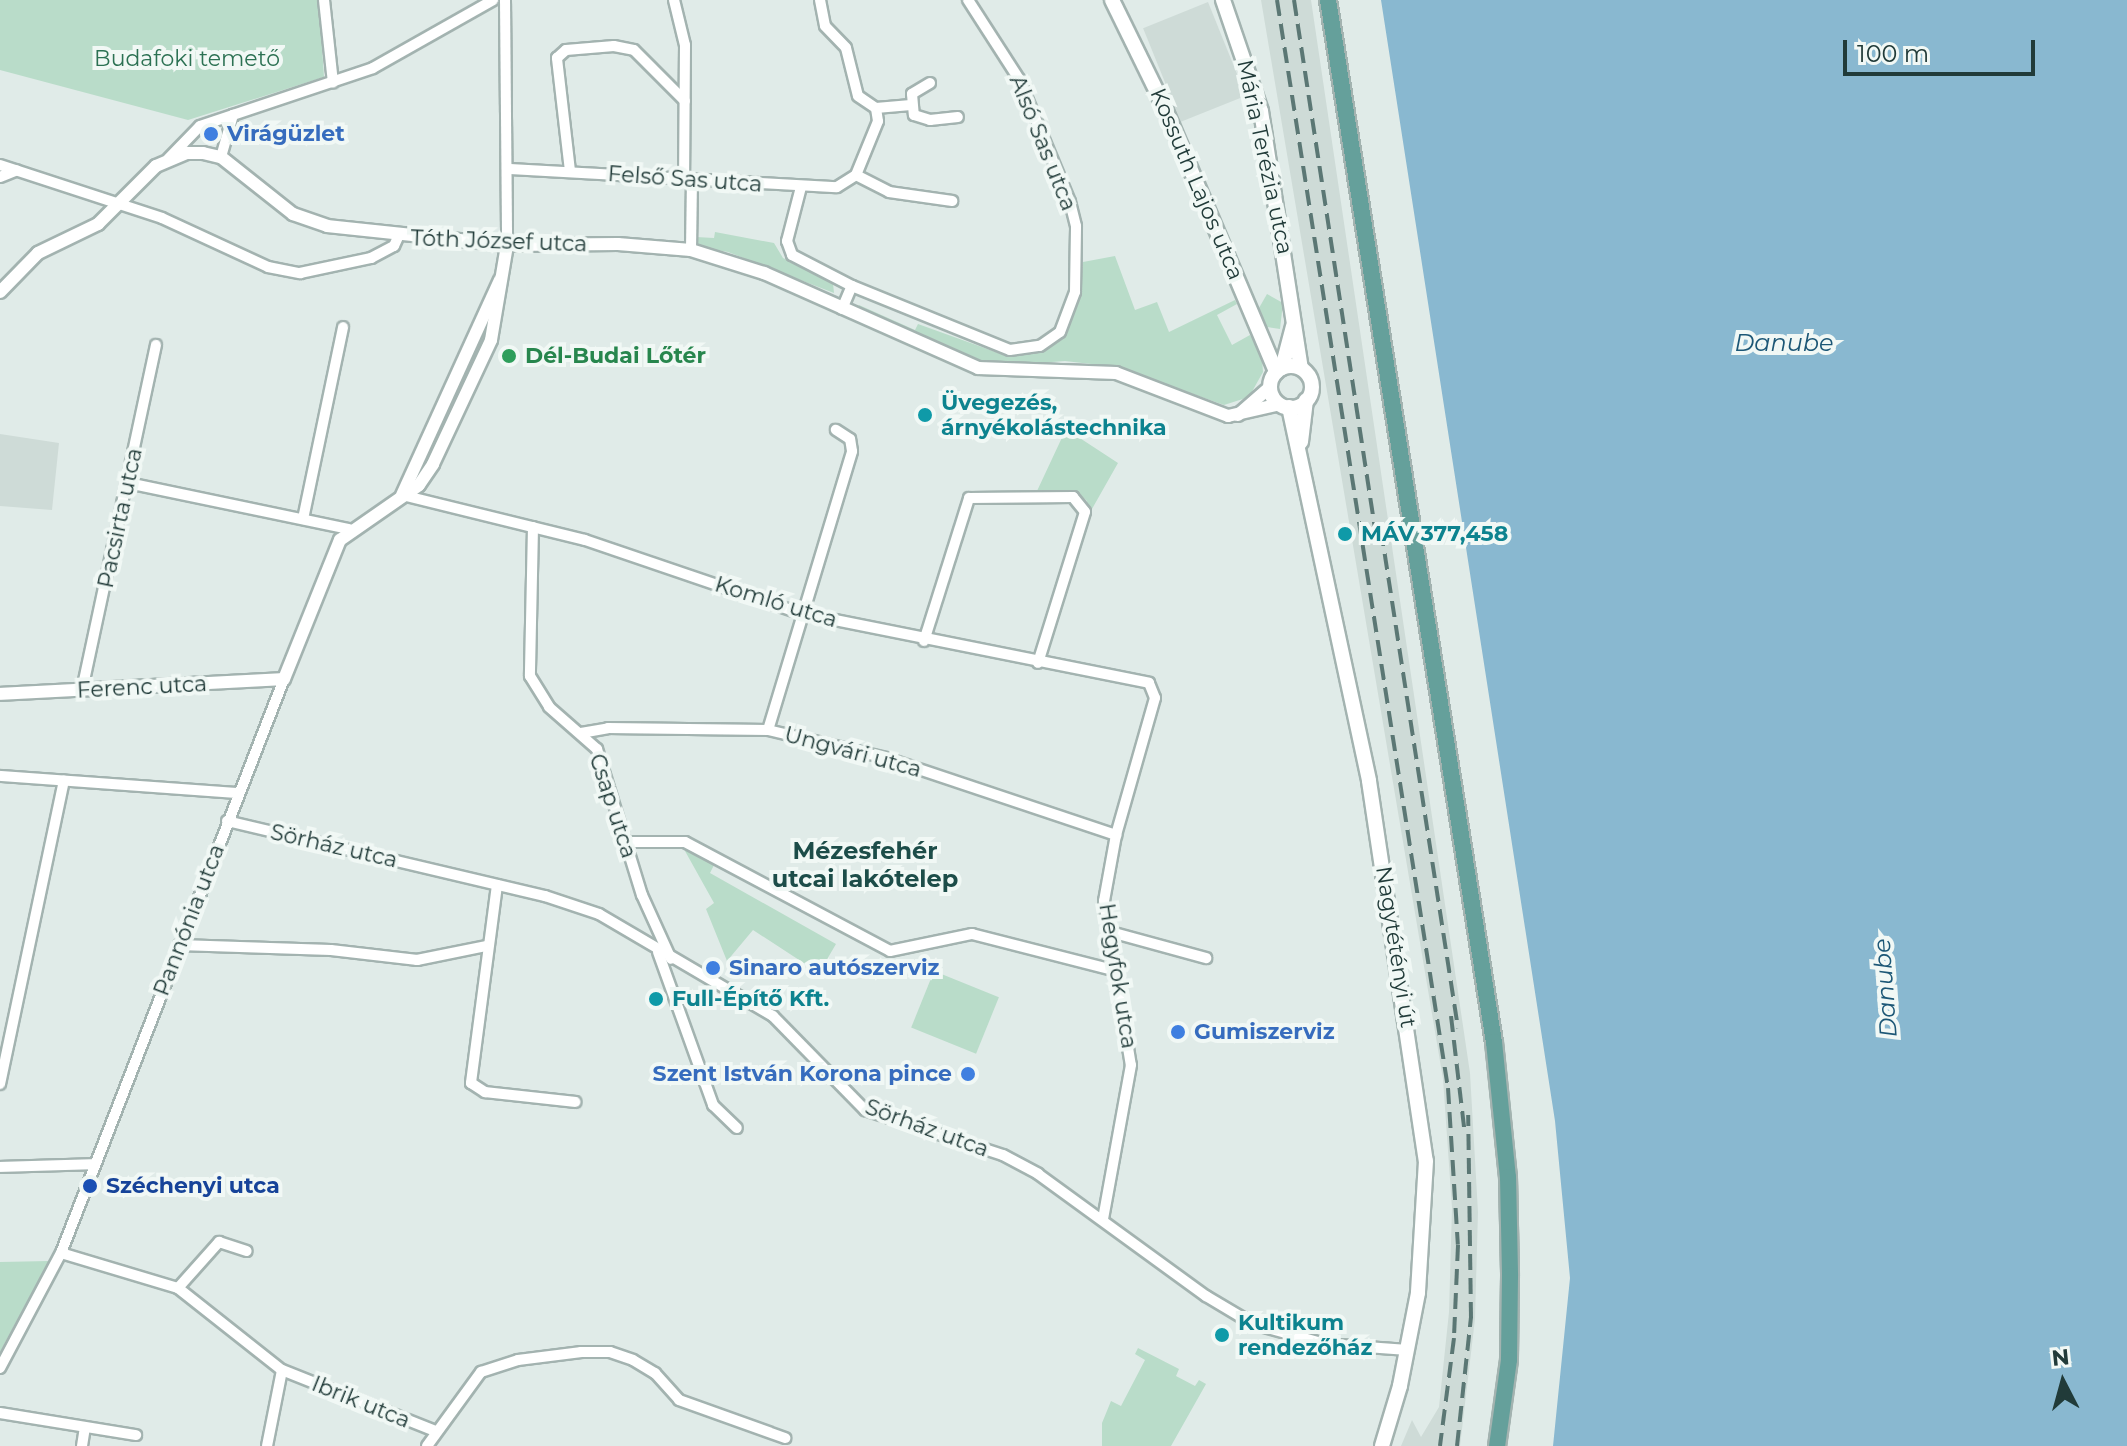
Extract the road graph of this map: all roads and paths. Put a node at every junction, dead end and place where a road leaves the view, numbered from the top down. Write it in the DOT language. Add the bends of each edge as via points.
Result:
graph roads {
  1 [pos="324,0"];
  2 [pos="493,0"];
  3 [pos="505,0"];
  4 [pos="674,0"];
  5 [pos="820,0"];
  6 [pos="968,0"];
  7 [pos="1112,0"];
  8 [pos="1223,0"];
  9 [pos="1328,0"];
  10 [pos="333,83"];
  11 [pos="930,83"];
  12 [pos="685,101"];
  13 [pos="911,105"];
  14 [pos="876,108"];
  15 [pos="233,115"];
  16 [pos="958,117"];
  17 [pos="221,157"];
  18 [pos="168,159"];
  19 [pos="0,165"];
  20 [pos="510,169"];
  21 [pos="17,170"];
  22 [pos="570,171"];
  23 [pos="856,175"];
  24 [pos="0,177"];
  25 [pos="688,180"];
  26 [pos="801,187"];
  27 [pos="952,201"];
  28 [pos="117,202"];
  29 [pos="398,237"];
  30 [pos="507,245"];
  31 [pos="691,250"];
  32 [pos="852,286"];
  33 [pos="0,292"];
  34 [pos="842,309"];
  35 [pos="1295,318"];
  36 [pos="343,327"];
  37 [pos="156,345"];
  38 [pos="1301,368"];
  39 [pos="1279,370"];
  40 [pos="1270,387"];
  41 [pos="1306,400"];
  42 [pos="1284,406"];
  43 [pos="1238,415"];
  44 [pos="836,430"];
  45 [pos="1300,451"];
  46 [pos="128,483"];
  47 [pos="402,495"];
  48 [pos="303,519"];
  49 [pos="533,527"];
  50 [pos="349,529"];
  51 [pos="800,613"];
  52 [pos="924,641"];
  53 [pos="1038,663"];
  54 [pos="284,679"];
  55 [pos="1153,689"];
  56 [pos="82,690"];
  57 [pos="0,694"];
  58 [pos="768,730"];
  59 [pos="581,733"];
  60 [pos="0,776"];
  61 [pos="64,781"];
  62 [pos="238,793"];
  63 [pos="227,821"];
  64 [pos="1116,835"];
  65 [pos="628,842"];
  66 [pos="497,885"];
  67 [pos="1107,931"];
  68 [pos="179,945"];
  69 [pos="486,946"];
  70 [pos="658,952"];
  71 [pos="1206,958"];
  72 [pos="671,960"];
  73 [pos="1113,970"];
  74 [pos="0,1084"];
  75 [pos="575,1102"];
  76 [pos="737,1128"];
  77 [pos="94,1164"];
  78 [pos="0,1167"];
  79 [pos="1103,1219"];
  80 [pos="247,1251"];
  81 [pos="61,1253"];
  82 [pos="178,1288"];
  83 [pos="1408,1350"];
  84 [pos="0,1368"];
  85 [pos="282,1370"];
  86 [pos="0,1413"];
  87 [pos="85,1427"];
  88 [pos="435,1431"];
  89 [pos="136,1435"];
  90 [pos="785,1438"];
  91 [pos="82,1446"];
  92 [pos="267,1446"];
  93 [pos="427,1446"];
  94 [pos="1382,1446"];
  95 [pos="1497,1446"];
  1 -- 10 [label="street"];
  2 -- 10 [label="street" via="373,68"];
  3 -- 20 [label="street"];
  4 -- 12 [label="street" via="685,45"];
  5 -- 14 [label="street" via="825,26 846,48 858,96"];
  6 -- 32 [label="street, Alsó Sas utca" via="1019,79 1070,202 1076,226 1075,292 1066,323 1052,339 1010,350"];
  7 -- 39 [label="main road, Kossuth Lajos utca"];
  8 -- 35 [label="main road, Mária Terézia utca" via="1261,111"];
  9 -- 95 [label="main road" via="1494,1042 1508,1177 1510,1276 1509,1360"];
  10 -- 15 [label="street"];
  11 -- 13 [label="street" via="912,94"];
  12 -- 22 [label="street" via="634,50 566,50 557,58"];
  12 -- 25 [label="street"];
  13 -- 14 [label="street"];
  13 -- 16 [label="street" via="914,115 930,120"];
  14 -- 23 [label="street" via="878,121"];
  15 -- 17 [label="street"];
  15 -- 18 [label="street" via="200,126"];
  17 -- 18 [label="street" via="187,153"];
  17 -- 29 [label="street, Tóth József utca" via="293,214 327,226"];
  18 -- 28 [label="street"];
  19 -- 21 [label="street"];
  20 -- 22 [label="street, Felső Sas utca"];
  20 -- 30 [label="street"];
  21 -- 24 [label="street"];
  21 -- 28 [label="street"];
  22 -- 25 [label="street, Felső Sas utca"];
  23 -- 26 [label="street, Felső Sas utca" via="837,187"];
  23 -- 27 [label="street" via="889,192"];
  25 -- 26 [label="street, Felső Sas utca"];
  25 -- 31 [label="street"];
  26 -- 32 [label="street" via="786,247"];
  28 -- 29 [label="street" via="268,267 300,273 371,258 394,246"];
  28 -- 33 [label="street" via="98,224 18,268"];
  29 -- 30 [label="street, Tóth József utca"];
  30 -- 31 [label="street, Tóth József utca" via="618,244"];
  30 -- 47 [label="street" via="503,274"];
  31 -- 34 [label="street, Tóth József utca" via="752,269"];
  32 -- 34 [label="street"];
  34 -- 43 [label="street, Tóth József utca" via="978,368 1116,373 1210,412"];
  35 -- 38 [label="main road, Mária Terézia utca"];
  35 -- 39 [label="main road, Mária Terézia utca"];
  36 -- 48 [label="street"];
  37 -- 46 [label="street, Pacsirta utca"];
  38 -- 39 [label="main road"];
  38 -- 41 [label="main road" via="1311,383"];
  39 -- 40 [label="main road"];
  40 -- 42 [label="main road"];
  40 -- 43 [label="street"];
  41 -- 42 [label="main road"];
  41 -- 45 [label="main road, Nagytétényi út"];
  42 -- 43 [label="street, Tóth József utca"];
  42 -- 45 [label="main road, Nagytétényi út"];
  44 -- 51 [label="street" via="850,439 852,451"];
  45 -- 83 [label="main road, Nagytétényi út" via="1364,753 1421,1117 1426,1231"];
  46 -- 48 [label="street"];
  46 -- 56 [label="street, Pacsirta utca"];
  47 -- 49 [label="street, Komló utca"];
  47 -- 50 [label="street"];
  48 -- 50 [label="street"];
  49 -- 51 [label="street, Komló utca"];
  49 -- 59 [label="street, Csap utca" via="530,676 549,707"];
  50 -- 54 [label="street, Pannónia utca"];
  51 -- 52 [label="street, Komló utca"];
  51 -- 58 [label="street"];
  52 -- 53 [label="street, Komló utca"];
  52 -- 53 [label="street" via="969,498 1073,497 1085,512"];
  53 -- 55 [label="street, Komló utca" via="1149,683"];
  54 -- 56 [label="street, Ferenc utca"];
  54 -- 62 [label="street, Pannónia utca"];
  55 -- 64 [label="street, Hegyfok utca"];
  56 -- 57 [label="street, Ferenc utca"];
  58 -- 59 [label="street, Ungvári utca" via="608,728"];
  58 -- 64 [label="street, Ungvári utca" via="886,758"];
  59 -- 65 [label="street, Csap utca" via="604,765"];
  60 -- 61 [label="street"];
  61 -- 62 [label="street"];
  61 -- 74 [label="street"];
  62 -- 63 [label="street, Pannónia utca"];
  63 -- 66 [label="street, Sörház utca"];
  63 -- 68 [label="street, Pannónia utca"];
  64 -- 67 [label="street, Hegyfok utca" via="1105,888"];
  65 -- 72 [label="street, Csap utca" via="642,895"];
  65 -- 73 [label="street" via="685,842 879,948 904,951 972,934"];
  66 -- 69 [label="street"];
  66 -- 70 [label="street, Sörház utca" via="599,914"];
  67 -- 71 [label="street"];
  67 -- 73 [label="street, Hegyfok utca"];
  68 -- 69 [label="street" via="331,950 417,960"];
  68 -- 77 [label="street, Pannónia utca"];
  69 -- 75 [label="street" via="471,1083 485,1092"];
  70 -- 72 [label="street, Sörház utca"];
  70 -- 76 [label="street" via="713,1105"];
  72 -- 79 [label="street, Sörház utca" via="773,1016 865,1110 1003,1155"];
  73 -- 79 [label="street, Hegyfok utca" via="1131,1065"];
  77 -- 78 [label="street"];
  77 -- 81 [label="street, Pannónia utca"];
  79 -- 83 [label="street, Sörház utca" via="1206,1296 1253,1324 1325,1344"];
  80 -- 82 [label="street" via="219,1242"];
  81 -- 82 [label="street, Ibrik utca"];
  81 -- 84 [label="street, Pannónia utca"];
  82 -- 85 [label="street, Ibrik utca"];
  83 -- 94 [label="main road, Nagytétényi út"];
  85 -- 88 [label="street, Ibrik utca"];
  85 -- 92 [label="street"];
  86 -- 87 [label="street"];
  87 -- 89 [label="street"];
  87 -- 91 [label="street"];
  88 -- 90 [label="street, Ibrik utca" via="481,1372 555,1354 610,1352 655,1373 679,1400"];
  88 -- 93 [label="street"];
}
